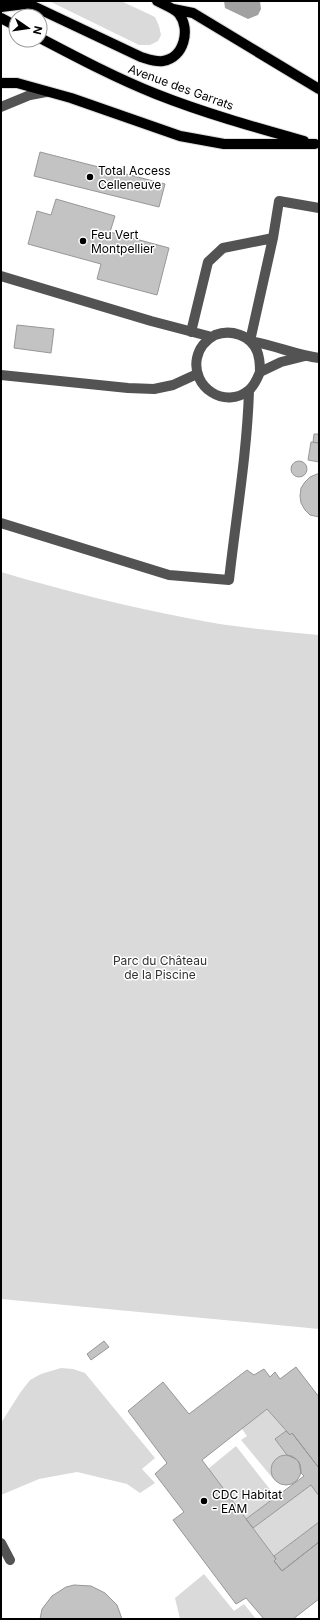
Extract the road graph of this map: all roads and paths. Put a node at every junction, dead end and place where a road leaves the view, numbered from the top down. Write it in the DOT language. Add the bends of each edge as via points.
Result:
graph roads {
  1 [pos="157,1"];
  2 [pos="1,7"];
  3 [pos="173,9"];
  4 [pos="48,42"];
  5 [pos="1,82"];
  6 [pos="319,89"];
  7 [pos="46,92"];
  8 [pos="1,107"];
  9 [pos="317,145"];
  10 [pos="319,208"];
  11 [pos="273,238"];
  12 [pos="1,276"];
  13 [pos="191,332"];
  14 [pos="212,337"];
  15 [pos="250,341"];
  16 [pos="305,356"];
  17 [pos="319,358"];
  18 [pos="260,372"];
  19 [pos="197,374"];
  20 [pos="1,375"];
  21 [pos="248,391"];
  22 [pos="1,523"];
  23 [pos="1,1543"];
  24 [pos="10,1560"];
  1 -- 3 [label="main road"];
  2 -- 3 [label="main road" via="24,4 33,6 154,61 171,58 178,53 182,45 185,27"];
  3 -- 6 [label="main road" via="193,13"];
  4 -- 9 [label="main road, Avenue des Garrats" via="108,73 157,94 224,118"];
  5 -- 7 [label="main road" via="17,83"];
  7 -- 8 [label="lane"];
  7 -- 9 [label="main road" via="71,98 180,136 224,144"];
  10 -- 11 [label="lane" via="279,201"];
  11 -- 13 [label="lane" via="223,248 208,262"];
  11 -- 15 [label="lane"];
  12 -- 13 [label="lane"];
  13 -- 14 [label="lane"];
  14 -- 15 [label="lane" via="223,333 236,334"];
  14 -- 19 [label="lane" via="203,344 198,353"];
  15 -- 16 [label="lane"];
  15 -- 18 [label="lane" via="257,350"];
  16 -- 17 [label="lane"];
  16 -- 18 [label="lane" via="281,362"];
  18 -- 21 [label="lane"];
  19 -- 20 [label="lane" via="173,385 154,389"];
  19 -- 21 [label="lane" via="201,384 218,396 229,398"];
  21 -- 22 [label="lane" via="239,504 229,580 168,575"];
  23 -- 24 [label="lane"];
}
